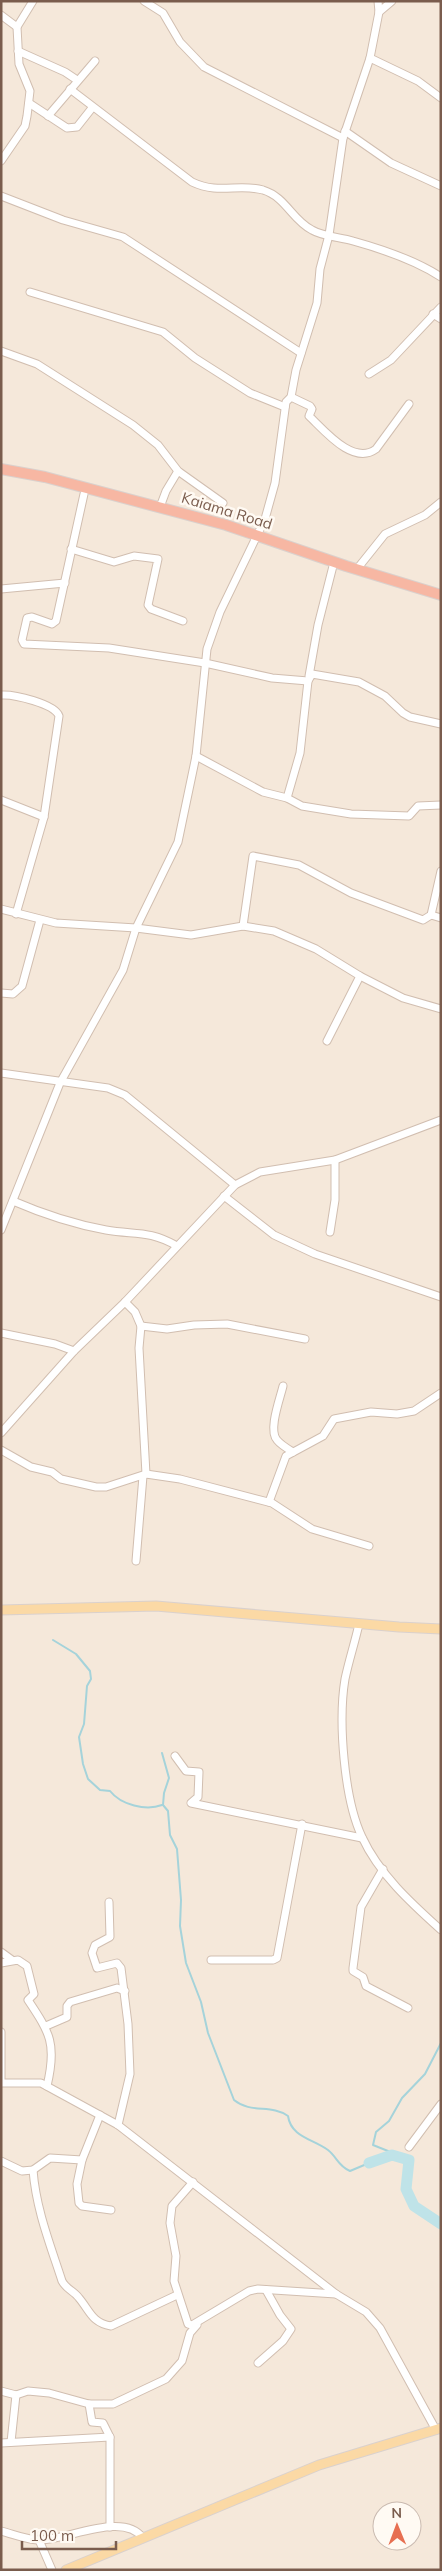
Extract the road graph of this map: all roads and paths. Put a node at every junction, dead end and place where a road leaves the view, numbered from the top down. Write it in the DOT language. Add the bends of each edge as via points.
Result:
graph roads {
  1 [pos="33,1"];
  2 [pos="144,1"];
  3 [pos="378,1"];
  4 [pos="392,1"];
  5 [pos="379,12"];
  6 [pos="1,15"];
  7 [pos="17,28"];
  8 [pos="18,51"];
  9 [pos="370,58"];
  10 [pos="95,61"];
  11 [pos="77,80"];
  12 [pos="70,89"];
  13 [pos="441,98"];
  14 [pos="29,103"];
  15 [pos="92,108"];
  16 [pos="48,116"];
  17 [pos="344,134"];
  18 [pos="1,161"];
  19 [pos="441,186"];
  20 [pos="1,196"];
  21 [pos="329,235"];
  22 [pos="441,277"];
  23 [pos="30,292"];
  24 [pos="441,307"];
  25 [pos="433,314"];
  26 [pos="441,319"];
  27 [pos="1,351"];
  28 [pos="301,353"];
  29 [pos="369,374"];
  30 [pos="291,397"];
  31 [pos="409,404"];
  32 [pos="285,408"];
  33 [pos="1,469"];
  34 [pos="178,471"];
  35 [pos="1,475"];
  36 [pos="84,494"];
  37 [pos="441,502"];
  38 [pos="223,503"];
  39 [pos="160,507"];
  40 [pos="257,537"];
  41 [pos="72,549"];
  42 [pos="334,566"];
  43 [pos="357,569"];
  44 [pos="65,583"];
  45 [pos="1,589"];
  46 [pos="441,595"];
  47 [pos="441,600"];
  48 [pos="183,621"];
  49 [pos="204,663"];
  50 [pos="309,679"];
  51 [pos="1,695"];
  52 [pos="441,724"];
  53 [pos="196,756"];
  54 [pos="287,798"];
  55 [pos="1,800"];
  56 [pos="441,805"];
  57 [pos="44,816"];
  58 [pos="441,871"];
  59 [pos="1,909"];
  60 [pos="16,914"];
  61 [pos="431,915"];
  62 [pos="441,918"];
  63 [pos="40,920"];
  64 [pos="243,926"];
  65 [pos="136,928"];
  66 [pos="360,976"];
  67 [pos="1,993"];
  68 [pos="441,1009"];
  69 [pos="326,1041"];
  70 [pos="1,1073"];
  71 [pos="60,1083"];
  72 [pos="441,1120"];
  73 [pos="335,1160"];
  74 [pos="235,1185"];
  75 [pos="224,1196"];
  76 [pos="13,1201"];
  77 [pos="1,1230"];
  78 [pos="330,1232"];
  79 [pos="177,1246"];
  80 [pos="441,1297"];
  81 [pos="124,1302"];
  82 [pos="141,1326"];
  83 [pos="1,1332"];
  84 [pos="305,1340"];
  85 [pos="74,1351"];
  86 [pos="283,1386"];
  87 [pos="441,1393"];
  88 [pos="1,1433"];
  89 [pos="1,1450"];
  90 [pos="293,1452"];
  91 [pos="144,1475"];
  92 [pos="269,1502"];
  93 [pos="369,1546"];
  94 [pos="136,1560"];
  95 [pos="1,1610"];
  96 [pos="360,1624"];
  97 [pos="441,1629"];
  98 [pos="175,1756"];
  99 [pos="302,1824"];
  100 [pos="362,1838"];
  101 [pos="382,1869"];
  102 [pos="109,1902"];
  103 [pos="441,1930"];
  104 [pos="1,1952"];
  105 [pos="12,1960"];
  106 [pos="211,1960"];
  107 [pos="1,1963"];
  108 [pos="124,1992"];
  109 [pos="408,2008"];
  110 [pos="46,2026"];
  111 [pos="1,2032"];
  112 [pos="1,2083"];
  113 [pos="47,2086"];
  114 [pos="441,2104"];
  115 [pos="100,2115"];
  116 [pos="118,2125"];
  117 [pos="409,2146"];
  118 [pos="82,2160"];
  119 [pos="1,2161"];
  120 [pos="33,2170"];
  121 [pos="193,2182"];
  122 [pos="111,2210"];
  123 [pos="266,2290"];
  124 [pos="336,2294"];
  125 [pos="177,2295"];
  126 [pos="205,2318"];
  127 [pos="258,2364"];
  128 [pos="1,2391"];
  129 [pos="16,2395"];
  130 [pos="89,2404"];
  131 [pos="438,2429"];
  132 [pos="110,2437"];
  133 [pos="1,2442"];
  134 [pos="11,2442"];
  135 [pos="110,2527"];
  136 [pos="1,2531"];
  137 [pos="143,2538"];
  138 [pos="39,2540"];
  139 [pos="52,2570"];
  140 [pos="66,2570"];
  1 -- 7 [label="street"];
  2 -- 17 [label="street" via="163,14 180,42 204,67"];
  3 -- 5 [label="street"];
  4 -- 5 [label="street"];
  5 -- 9 [label="street"];
  6 -- 7 [label="street"];
  7 -- 8 [label="street"];
  8 -- 11 [label="street"];
  8 -- 14 [label="street" via="19,64 30,92"];
  9 -- 13 [label="street" via="418,81"];
  9 -- 17 [label="street"];
  10 -- 11 [label="street"];
  11 -- 12 [label="street"];
  12 -- 15 [label="street"];
  12 -- 16 [label="street"];
  14 -- 16 [label="street"];
  14 -- 18 [label="street" via="25,126"];
  15 -- 16 [label="street" via="73,128 67,128"];
  15 -- 21 [label="street" via="192,182 216,190 249,188 263,191 287,205 308,227"];
  17 -- 19 [label="street" via="390,163"];
  17 -- 21 [label="street"];
  20 -- 28 [label="street" via="63,220 123,237"];
  21 -- 22 [label="street" via="379,249"];
  21 -- 28 [label="street" via="320,269 317,303"];
  23 -- 32 [label="street" via="163,332 195,358 250,393"];
  24 -- 25 [label="street"];
  25 -- 26 [label="street"];
  25 -- 29 [label="street" via="391,360"];
  27 -- 34 [label="street" via="37,364 125,420 158,446"];
  28 -- 30 [label="street"];
  30 -- 31 [label="street" via="310,406 309,416 338,442 360,453 376,449"];
  30 -- 32 [label="street"];
  32 -- 40 [label="street" via="275,483"];
  33 -- 39 [label="highway, Kaiama Road"];
  34 -- 38 [label="street"];
  34 -- 39 [label="street"];
  35 -- 36 [label="highway, Kaiama Road"];
  36 -- 40 [label="highway, Kaiama Road"];
  36 -- 41 [label="street"];
  37 -- 43 [label="street" via="425,515 385,534"];
  39 -- 40 [label="highway, Kaiama Road"];
  40 -- 42 [label="highway, Kaiama Road"];
  40 -- 43 [label="highway, Kaiama Road"];
  40 -- 49 [label="street" via="220,612"];
  41 -- 44 [label="street"];
  41 -- 48 [label="street" via="114,562 134,556 158,559 148,605"];
  42 -- 47 [label="highway, Kaiama Road"];
  42 -- 50 [label="street" via="318,625"];
  43 -- 46 [label="highway, Kaiama Road"];
  44 -- 45 [label="street"];
  44 -- 49 [label="street" via="56,621 52,624 27,618 24,644 109,648"];
  49 -- 50 [label="street" via="272,678"];
  49 -- 53 [label="street"];
  50 -- 52 [label="street" via="319,675 359,682 385,696 410,717"];
  50 -- 54 [label="street" via="300,753"];
  51 -- 57 [label="street" via="22,698 59,713"];
  53 -- 54 [label="street" via="263,792"];
  53 -- 65 [label="street" via="178,842"];
  54 -- 56 [label="street" via="302,806 325,811 409,816 418,806"];
  55 -- 57 [label="street"];
  57 -- 60 [label="street"];
  58 -- 61 [label="street"];
  59 -- 60 [label="street"];
  60 -- 63 [label="street"];
  61 -- 62 [label="street"];
  61 -- 64 [label="street" via="423,920 350,893 299,865 257,856 251,858"];
  63 -- 65 [label="street"];
  63 -- 67 [label="street" via="22,986 14,994"];
  64 -- 65 [label="street" via="191,935"];
  64 -- 66 [label="street" via="274,931 292,938"];
  65 -- 71 [label="street" via="123,970"];
  66 -- 68 [label="street" via="403,998"];
  66 -- 69 [label="street"];
  70 -- 71 [label="street"];
  71 -- 74 [label="street" via="108,1088 125,1095"];
  71 -- 76 [label="street"];
  72 -- 73 [label="street"];
  73 -- 74 [label="street" via="260,1172"];
  73 -- 78 [label="street" via="335,1200"];
  74 -- 75 [label="street"];
  75 -- 79 [label="street"];
  75 -- 80 [label="street" via="274,1235 315,1254"];
  76 -- 77 [label="street"];
  76 -- 79 [label="street" via="62,1220 108,1230 144,1232"];
  79 -- 81 [label="street"];
  81 -- 82 [label="street" via="135,1312"];
  81 -- 85 [label="street"];
  82 -- 84 [label="street" via="166,1329 194,1324 227,1324"];
  82 -- 91 [label="street"];
  83 -- 85 [label="street"];
  85 -- 88 [label="street"];
  86 -- 90 [label="street" via="274,1418 274,1431 276,1440"];
  87 -- 90 [label="street" via="414,1411 338,1417 323,1436"];
  89 -- 91 [label="street" via="61,1479 96,1487"];
  90 -- 92 [label="street" via="283,1461"];
  91 -- 92 [label="street" via="180,1479"];
  91 -- 94 [label="street"];
  92 -- 93 [label="street" via="312,1529"];
  95 -- 96 [label="main road" via="156,1606"];
  96 -- 97 [label="main road"];
  96 -- 100 [label="street" via="345,1680 343,1728 348,1798"];
  98 -- 99 [label="street" via="186,1771 199,1772 198,1797 191,1803"];
  99 -- 100 [label="street"];
  99 -- 106 [label="street" via="278,1958"];
  100 -- 101 [label="street"];
  101 -- 103 [label="street"];
  101 -- 109 [label="street" via="361,1907 352,1968 365,1980 366,1986"];
  102 -- 108 [label="street" via="110,1937 95,1945 92,1953 97,1968 120,1965"];
  104 -- 105 [label="street"];
  105 -- 107 [label="street"];
  105 -- 110 [label="street" via="27,1966 34,1994 28,2000"];
  108 -- 110 [label="street" via="117,1988 70,2002 67,2017"];
  108 -- 116 [label="street" via="130,2074"];
  110 -- 113 [label="street" via="52,2066"];
  111 -- 112 [label="street"];
  112 -- 113 [label="street"];
  113 -- 115 [label="street"];
  114 -- 117 [label="street"];
  115 -- 116 [label="street"];
  115 -- 118 [label="street"];
  116 -- 121 [label="street"];
  118 -- 120 [label="street" via="50,2158"];
  118 -- 122 [label="street" via="76,2184 79,2203"];
  119 -- 120 [label="street" via="22,2171"];
  120 -- 125 [label="street" via="44,2229 62,2281 79,2297 88,2313 102,2324 111,2326"];
  121 -- 124 [label="street"];
  121 -- 125 [label="street" via="170,2212"];
  123 -- 124 [label="street"];
  123 -- 126 [label="street" via="242,2294"];
  123 -- 127 [label="street" via="291,2330"];
  124 -- 131 [label="street" via="366,2312 380,2328"];
  125 -- 126 [label="street" via="188,2324"];
  126 -- 130 [label="street" via="190,2333 182,2361 166,2379 113,2404"];
  128 -- 129 [label="street"];
  129 -- 130 [label="street" via="28,2391 49,2393"];
  129 -- 134 [label="street"];
  130 -- 132 [label="street" via="92,2422 103,2423"];
  131 -- 137 [label="main road" via="320,2465"];
  132 -- 134 [label="street"];
  132 -- 135 [label="street"];
  133 -- 134 [label="street"];
  135 -- 137 [label="street" via="135,2529"];
  135 -- 138 [label="street"];
  136 -- 138 [label="street"];
  137 -- 140 [label="main road"];
  138 -- 139 [label="street"];
}
